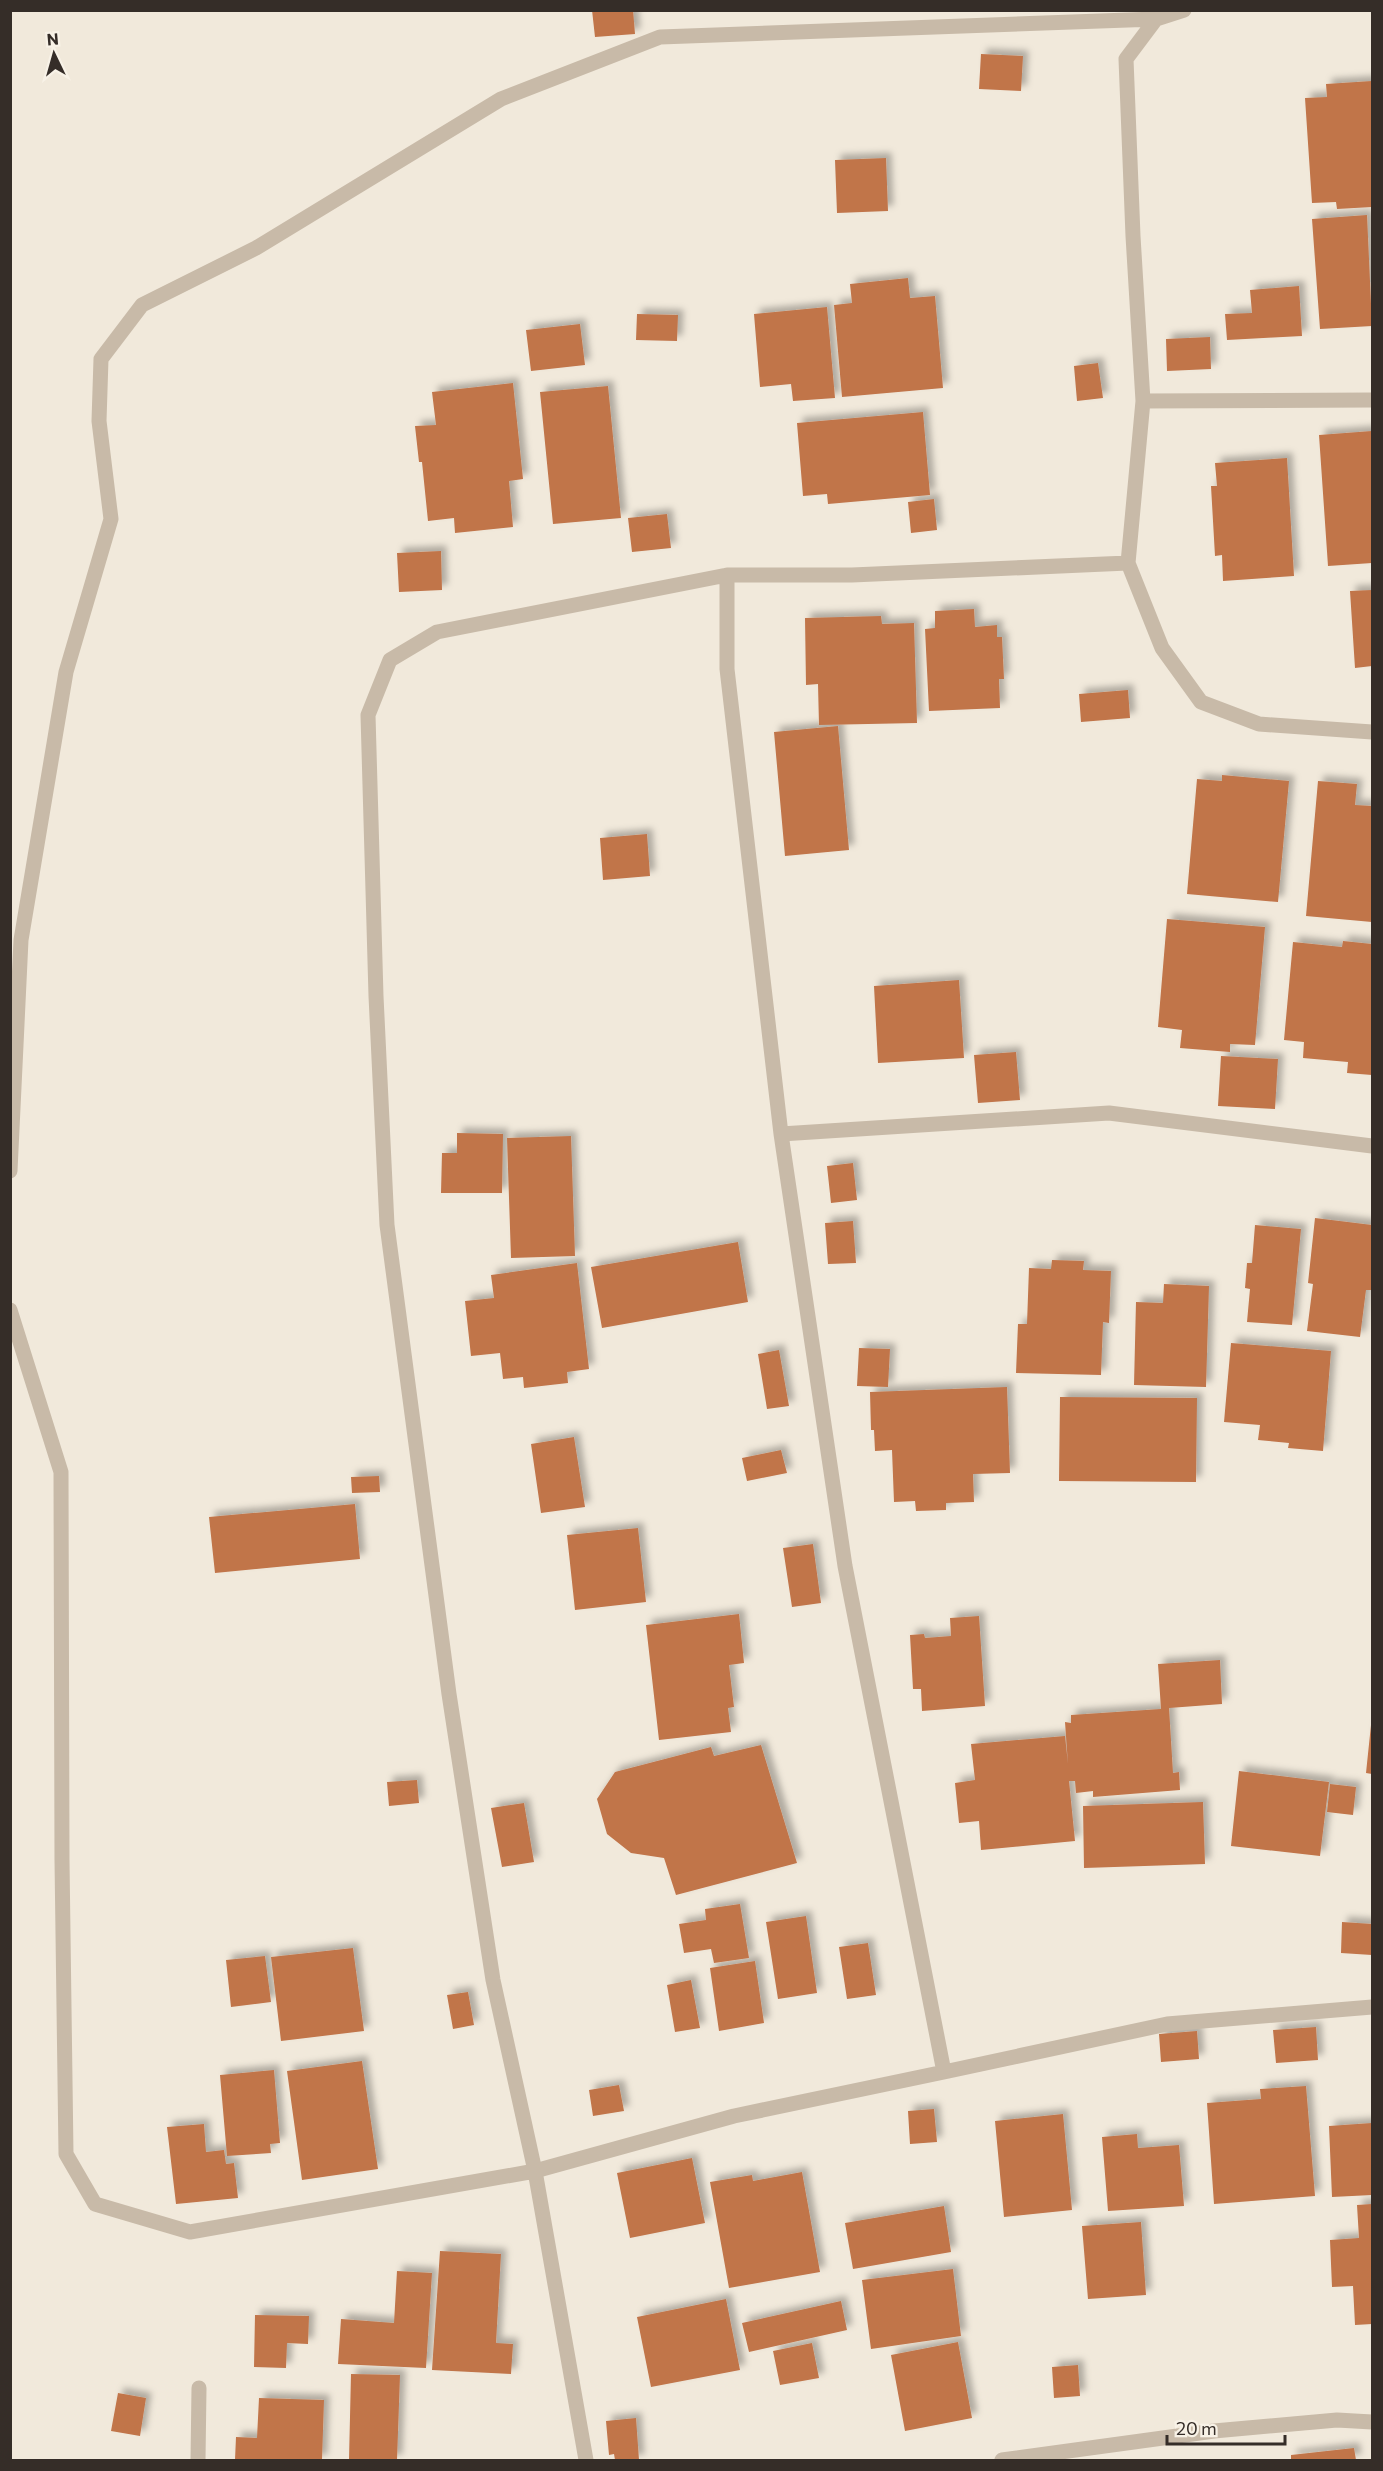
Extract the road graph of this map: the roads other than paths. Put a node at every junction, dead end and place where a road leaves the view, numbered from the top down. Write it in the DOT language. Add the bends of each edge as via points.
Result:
graph roads {
  1 [pos="1184,10"];
  2 [pos="1156,19"];
  3 [pos="1372,399"];
  4 [pos="1143,401"];
  5 [pos="1128,564"];
  6 [pos="727,575"];
  7 [pos="1372,732"];
  8 [pos="781,1134"];
  9 [pos="1372,1146"];
  10 [pos="10,1172"];
  11 [pos="10,1310"];
  12 [pos="1372,2007"];
  13 [pos="944,2072"];
  14 [pos="535,2171"];
  15 [pos="199,2388"];
  16 [pos="1372,2422"];
  17 [pos="198,2460"];
  18 [pos="586,2460"];
  19 [pos="1002,2460"];
  1 -- 2 [label="street"];
  2 -- 4 [label="street" via="1126,59"];
  2 -- 10 [label="street" via="660,37 501,99 256,248 142,305 101,359 99,421 111,519 66,672 21,940"];
  3 -- 4 [label="street"];
  4 -- 5 [label="street"];
  5 -- 6 [label="street" via="852,575"];
  5 -- 7 [label="street" via="1162,648 1201,702 1259,724"];
  6 -- 8 [label="street" via="727,669"];
  6 -- 14 [label="street" via="437,632 390,660 368,715 387,1225 448,1683 491,1968"];
  8 -- 9 [label="street" via="1109,1113"];
  8 -- 13 [label="street" via="845,1566"];
  11 -- 14 [label="street" via="61,1472 66,2154 95,2204 190,2232"];
  12 -- 13 [label="street" via="1167,2024"];
  13 -- 14 [label="street" via="734,2116"];
  14 -- 18 [label="street"];
  15 -- 17 [label="street"];
  16 -- 19 [label="street" via="1337,2420 1214,2431"];
}
